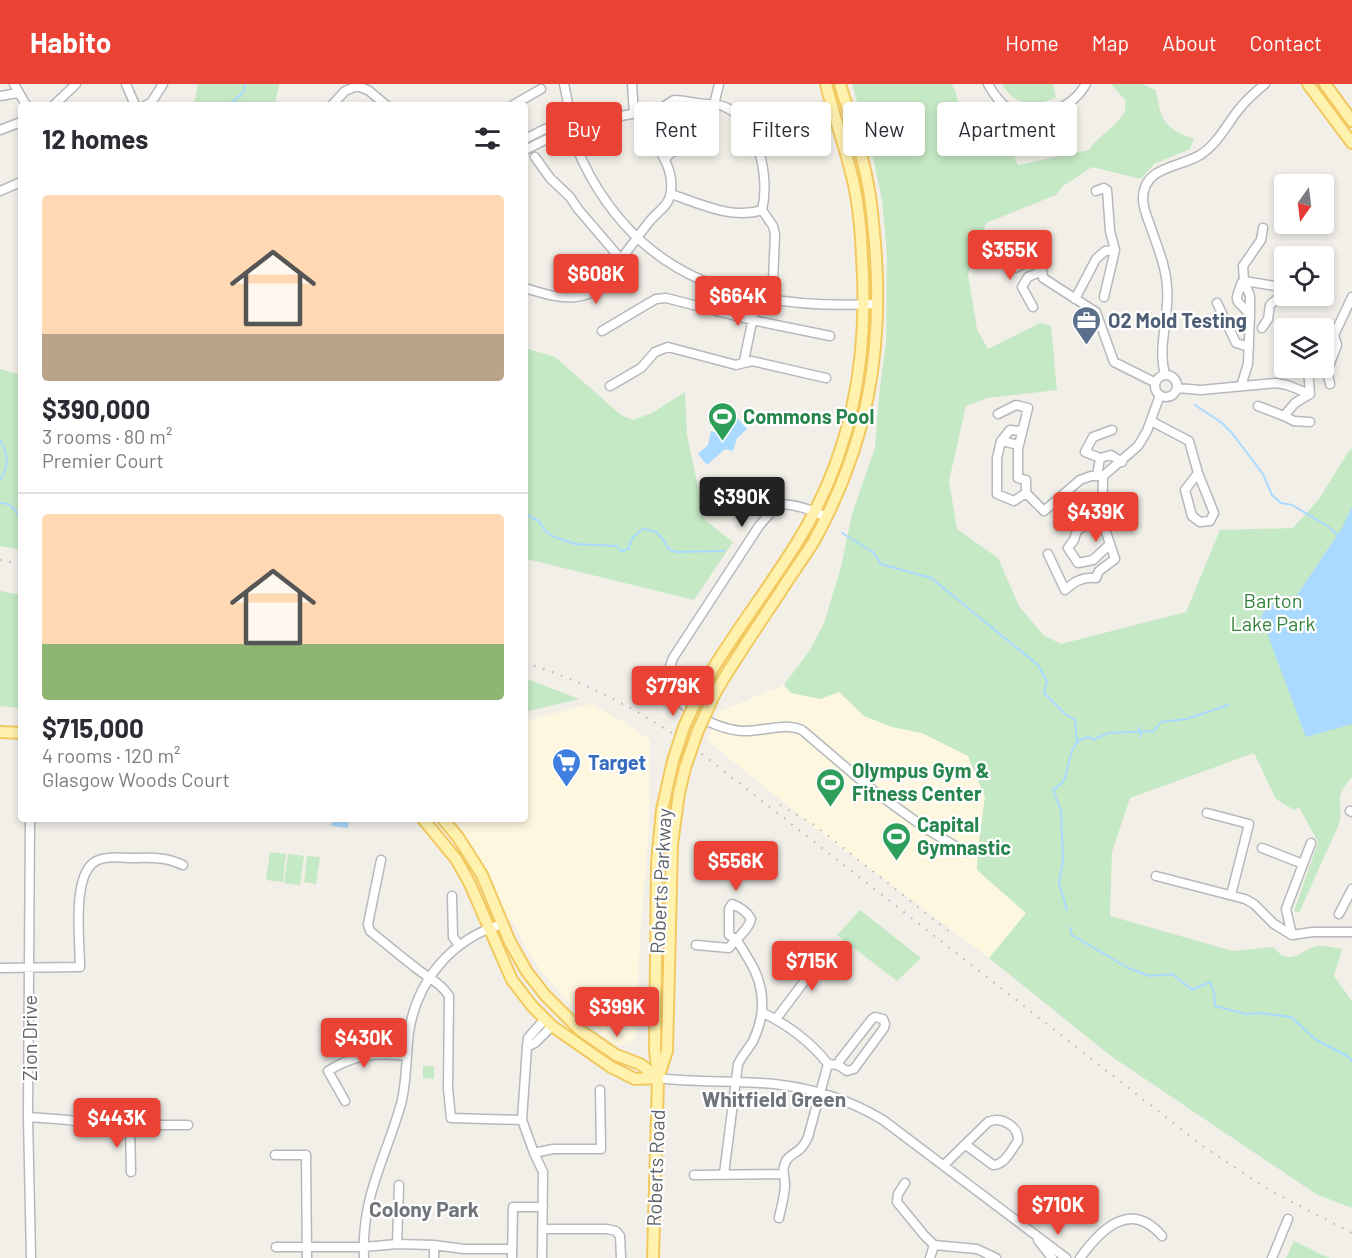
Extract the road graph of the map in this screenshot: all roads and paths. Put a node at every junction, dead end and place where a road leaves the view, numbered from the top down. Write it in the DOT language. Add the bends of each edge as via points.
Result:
graph roads {
  1 [pos="76,84"];
  2 [pos="126,84"];
  3 [pos="163,84"];
  4 [pos="564,84"];
  5 [pos="632,84"];
  6 [pos="719,84"];
  7 [pos="826,84"];
  8 [pos="840,84"];
  9 [pos="988,84"];
  10 [pos="1086,84"];
  11 [pos="1265,84"];
  12 [pos="1308,84"];
  13 [pos="1325,84"];
  14 [pos="16,88"];
  15 [pos="541,89"];
  16 [pos="0,96"];
  17 [pos="24,102"];
  18 [pos="57,102"];
  19 [pos="134,102"];
  20 [pos="151,102"];
  21 [pos="335,102"];
  22 [pos="382,102"];
  23 [pos="518,102"];
  24 [pos="567,102"];
  25 [pos="671,102"];
  26 [pos="694,102"];
  27 [pos="715,102"];
  28 [pos="719,105"];
  29 [pos="634,114"];
  30 [pos="622,116"];
  31 [pos="1352,121"];
  32 [pos="18,123"];
  33 [pos="546,129"];
  34 [pos="0,130"];
  35 [pos="528,138"];
  36 [pos="546,140"];
  37 [pos="1352,143"];
  38 [pos="528,148"];
  39 [pos="581,156"];
  40 [pos="668,156"];
  41 [pos="535,157"];
  42 [pos="665,158"];
  43 [pos="18,183"];
  44 [pos="0,191"];
  45 [pos="1096,191"];
  46 [pos="670,194"];
  47 [pos="762,210"];
  48 [pos="1263,228"];
  49 [pos="637,239"];
  50 [pos="1115,250"];
  51 [pos="620,258"];
  52 [pos="1015,268"];
  53 [pos="1042,271"];
  54 [pos="773,280"];
  55 [pos="1244,281"];
  56 [pos="528,289"];
  57 [pos="1104,297"];
  58 [pos="1352,297"];
  59 [pos="758,298"];
  60 [pos="1075,298"];
  61 [pos="1217,303"];
  62 [pos="878,304"];
  63 [pos="864,305"];
  64 [pos="1033,307"];
  65 [pos="1250,315"];
  66 [pos="752,320"];
  67 [pos="1262,328"];
  68 [pos="602,331"];
  69 [pos="1334,335"];
  70 [pos="830,336"];
  71 [pos="1249,347"];
  72 [pos="1334,353"];
  73 [pos="744,361"];
  74 [pos="1165,374"];
  75 [pos="826,378"];
  76 [pos="1309,378"];
  77 [pos="1328,378"];
  78 [pos="1154,382"];
  79 [pos="1329,384"];
  80 [pos="610,386"];
  81 [pos="1241,386"];
  82 [pos="1177,388"];
  83 [pos="1310,394"];
  84 [pos="1160,395"];
  85 [pos="1258,406"];
  86 [pos="998,414"];
  87 [pos="1284,416"];
  88 [pos="1150,421"];
  89 [pos="1310,422"];
  90 [pos="1112,430"];
  91 [pos="1022,431"];
  92 [pos="1001,441"];
  93 [pos="1019,445"];
  94 [pos="1100,458"];
  95 [pos="1122,462"];
  96 [pos="1198,473"];
  97 [pos="1100,476"];
  98 [pos="1026,493"];
  99 [pos="814,511"];
  100 [pos="826,517"];
  101 [pos="1102,518"];
  102 [pos="1110,544"];
  103 [pos="1048,554"];
  104 [pos="0,732"];
  105 [pos="18,733"];
  106 [pos="1207,813"];
  107 [pos="30,822"];
  108 [pos="425,822"];
  109 [pos="446,822"];
  110 [pos="1311,843"];
  111 [pos="1262,848"];
  112 [pos="965,852"];
  113 [pos="381,860"];
  114 [pos="1303,864"];
  115 [pos="183,865"];
  116 [pos="1156,876"];
  117 [pos="1351,892"];
  118 [pos="1231,895"];
  119 [pos="452,896"];
  120 [pos="1339,914"];
  121 [pos="502,924"];
  122 [pos="490,928"];
  123 [pos="1352,932"];
  124 [pos="1292,934"];
  125 [pos="459,945"];
  126 [pos="696,945"];
  127 [pos="828,950"];
  128 [pos="0,968"];
  129 [pos="29,969"];
  130 [pos="429,978"];
  131 [pos="763,1014"];
  132 [pos="776,1019"];
  133 [pos="549,1023"];
  134 [pos="406,1056"];
  135 [pos="828,1064"];
  136 [pos="838,1065"];
  137 [pos="658,1078"];
  138 [pos="736,1083"];
  139 [pos="600,1090"];
  140 [pos="819,1093"];
  141 [pos="345,1101"];
  142 [pos="28,1117"];
  143 [pos="522,1120"];
  144 [pos="130,1125"];
  145 [pos="188,1125"];
  146 [pos="966,1145"];
  147 [pos="534,1153"];
  148 [pos="275,1155"];
  149 [pos="944,1165"];
  150 [pos="131,1172"];
  151 [pos="724,1174"];
  152 [pos="782,1174"];
  153 [pos="694,1175"];
  154 [pos="905,1183"];
  155 [pos="399,1185"];
  156 [pos="543,1207"];
  157 [pos="779,1218"];
  158 [pos="1288,1219"];
  159 [pos="543,1229"];
  160 [pos="1035,1234"];
  161 [pos="1162,1236"];
  162 [pos="396,1244"];
  163 [pos="434,1245"];
  164 [pos="934,1245"];
  165 [pos="307,1246"];
  166 [pos="276,1247"];
  167 [pos="364,1247"];
  168 [pos="512,1254"];
  169 [pos="1084,1256"];
  170 [pos="32,1258"];
  171 [pos="307,1258"];
  172 [pos="364,1258"];
  173 [pos="434,1258"];
  174 [pos="542,1258"];
  175 [pos="621,1258"];
  176 [pos="653,1258"];
  177 [pos="930,1258"];
  178 [pos="996,1258"];
  179 [pos="1052,1258"];
  180 [pos="1066,1258"];
  181 [pos="1272,1258"];
  1 -- 18 [label="street"];
  2 -- 19 [label="street"];
  3 -- 20 [label="street"];
  4 -- 24 [label="street"];
  5 -- 29 [label="street"];
  6 -- 27 [label="street"];
  7 -- 63 [label="main road, Roberts Parkway" via="855,187"];
  8 -- 62 [label="main road, Roberts Parkway" via="868,186"];
  9 -- 10 [label="street" via="1007,108 1038,115 1067,104"];
  11 -- 74 [label="street" via="1244,102 1208,149 1160,170 1146,186 1144,206 1167,288 1162,366"];
  12 -- 37 [label="main road"];
  13 -- 31 [label="main road"];
  14 -- 16 [label="street"];
  14 -- 17 [label="street"];
  15 -- 23 [label="street"];
  21 -- 22 [label="street" via="357,86"];
  25 -- 26 [label="street"];
  28 -- 47 [label="street" via="732,111 753,135 766,175"];
  29 -- 30 [label="street"];
  32 -- 34 [label="street"];
  33 -- 35 [label="street"];
  36 -- 38 [label="street"];
  39 -- 49 [label="street" via="594,181"];
  40 -- 42 [label="street"];
  41 -- 51 [label="street"];
  42 -- 46 [label="street"];
  43 -- 44 [label="street"];
  45 -- 50 [label="street" via="1107,190"];
  46 -- 47 [label="street" via="742,214"];
  46 -- 49 [label="street" via="665,206"];
  47 -- 54 [label="street" via="774,226"];
  48 -- 55 [label="street" via="1261,240 1243,266"];
  49 -- 51 [label="street"];
  49 -- 59 [label="street" via="686,273"];
  50 -- 57 [label="street"];
  50 -- 60 [label="street" via="1100,254"];
  51 -- 56 [label="street" via="589,294 546,295"];
  52 -- 53 [label="street" via="1040,256"];
  53 -- 60 [label="street" via="1043,278"];
  53 -- 64 [label="street" via="1028,277 1022,286"];
  55 -- 65 [label="street" via="1250,296"];
  55 -- 65 [label="street" via="1236,298"];
  55 -- 67 [label="street" via="1281,287"];
  58 -- 69 [label="street"];
  59 -- 63 [label="street" via="818,305"];
  59 -- 66 [label="street"];
  60 -- 78 [label="street" via="1096,312 1114,362"];
  61 -- 71 [label="street" via="1236,343"];
  62 -- 63 [label="street"];
  62 -- 100 [label="main road, Roberts Parkway" via="875,358 862,425"];
  63 -- 99 [label="main road, Roberts Parkway" via="856,395 838,458"];
  65 -- 71 [label="street"];
  66 -- 68 [label="street" via="666,298 656,299"];
  66 -- 70 [label="street"];
  66 -- 73 [label="street"];
  69 -- 72 [label="street"];
  71 -- 81 [label="street"];
  73 -- 75 [label="street"];
  73 -- 80 [label="street" via="736,364 668,348 655,352 641,368"];
  74 -- 78 [label="street"];
  74 -- 82 [label="street" via="1174,378"];
  76 -- 83 [label="street"];
  77 -- 79 [label="street"];
  78 -- 84 [label="street"];
  81 -- 82 [label="street"];
  81 -- 83 [label="street" via="1276,383"];
  82 -- 84 [label="street" via="1171,396"];
  83 -- 87 [label="street" via="1294,403"];
  84 -- 88 [label="street"];
  85 -- 87 [label="street"];
  86 -- 91 [label="street" via="1016,405 1028,408"];
  87 -- 89 [label="street" via="1294,422"];
  88 -- 95 [label="street" via="1138,446"];
  88 -- 96 [label="street" via="1189,441"];
  90 -- 94 [label="street" via="1093,437 1085,452"];
  91 -- 92 [label="street" via="1010,430"];
  91 -- 93 [label="street"];
  92 -- 93 [label="street"];
  92 -- 98 [label="street" via="997,494 1014,501"];
  93 -- 98 [label="street" via="1018,478 1026,480"];
  94 -- 95 [label="street" via="1111,455"];
  94 -- 97 [label="street"];
  95 -- 97 [label="street"];
  96 -- 96 [label="street" via="1185,490 1192,516 1200,522 1210,520 1214,513"];
  97 -- 98 [label="street" via="1080,480 1044,510"];
  97 -- 101 [label="street"];
  99 -- 100 [label="street"];
  99 -- 112 [label="street" via="778,504 759,526 673,658 670,686 685,706 724,728 802,730 870,788"];
  99 -- 137 [label="main road, Roberts Parkway, bridge" via="703,685 673,760 662,810 657,863"];
  100 -- 137 [label="main road, Roberts Parkway, bridge" via="715,693 685,768 672,844 667,1051"];
  101 -- 102 [label="street"];
  101 -- 102 [label="street" via="1077,530 1068,548 1078,563 1093,560"];
  102 -- 103 [label="street" via="1115,559 1096,578 1074,581 1065,590"];
  104 -- 105 [label="main road"];
  106 -- 118 [label="street" via="1249,824"];
  107 -- 129 [label="street, Zion Drive"];
  108 -- 122 [label="main road" via="456,859"];
  109 -- 121 [label="main road" via="482,875"];
  110 -- 114 [label="street"];
  111 -- 114 [label="street"];
  113 -- 130 [label="street" via="368,924 370,931"];
  114 -- 124 [label="street" via="1286,909"];
  115 -- 129 [label="street" via="168,858 94,861 84,873 80,896 80,967"];
  116 -- 118 [label="street"];
  117 -- 120 [label="street"];
  118 -- 124 [label="street" via="1254,904 1274,924"];
  119 -- 125 [label="street" via="453,937"];
  121 -- 122 [label="street"];
  121 -- 137 [label="main road" via="528,972 561,1013 604,1047 640,1064"];
  122 -- 125 [label="street"];
  122 -- 133 [label="main road" via="512,980"];
  123 -- 124 [label="street"];
  125 -- 130 [label="street"];
  126 -- 131 [label="street" via="729,948 735,938 759,981"];
  127 -- 132 [label="street"];
  128 -- 129 [label="street"];
  129 -- 142 [label="street, Zion Drive"];
  130 -- 134 [label="street" via="413,1014"];
  130 -- 143 [label="street" via="449,996 451,1118"];
  131 -- 132 [label="street"];
  131 -- 138 [label="street" via="738,1064"];
  132 -- 135 [label="street"];
  133 -- 137 [label="main road" via="625,1074 635,1079"];
  133 -- 143 [label="street" via="528,1038"];
  134 -- 141 [label="street" via="370,1054 342,1062 328,1071"];
  134 -- 167 [label="street" via="402,1100 372,1187"];
  135 -- 136 [label="street"];
  135 -- 140 [label="street"];
  136 -- 136 [label="street" via="847,1071 854,1069 884,1028 882,1019 872,1019"];
  137 -- 138 [label="street"];
  137 -- 176 [label="main road, Roberts Road"];
  138 -- 140 [label="street" via="773,1084"];
  138 -- 151 [label="street"];
  139 -- 147 [label="street" via="601,1149"];
  140 -- 149 [label="street" via="870,1112"];
  140 -- 152 [label="street" via="804,1147 788,1158"];
  142 -- 144 [label="street"];
  142 -- 170 [label="street, Zion Drive"];
  143 -- 147 [label="street"];
  144 -- 145 [label="street"];
  144 -- 150 [label="street"];
  146 -- 146 [label="street" via="997,1166 1018,1136 1016,1130 994,1119"];
  146 -- 149 [label="street"];
  147 -- 156 [label="street" via="543,1172"];
  148 -- 165 [label="street" via="306,1155"];
  149 -- 160 [label="street"];
  151 -- 152 [label="street"];
  151 -- 153 [label="street"];
  152 -- 157 [label="street" via="785,1186"];
  154 -- 164 [label="street" via="897,1202"];
  155 -- 162 [label="street"];
  156 -- 159 [label="street"];
  156 -- 168 [label="street" via="513,1207"];
  158 -- 181 [label="street"];
  159 -- 174 [label="street"];
  159 -- 175 [label="street" via="616,1231 620,1236"];
  160 -- 179 [label="street"];
  160 -- 180 [label="street"];
  161 -- 169 [label="street" via="1146,1221 1120,1221 1104,1230"];
  162 -- 163 [label="street"];
  162 -- 167 [label="street"];
  163 -- 168 [label="street"];
  163 -- 173 [label="street"];
  164 -- 177 [label="street"];
  164 -- 178 [label="street" via="977,1249"];
  165 -- 166 [label="street"];
  165 -- 167 [label="street"];
  165 -- 171 [label="street"];
  167 -- 172 [label="street"];
}
